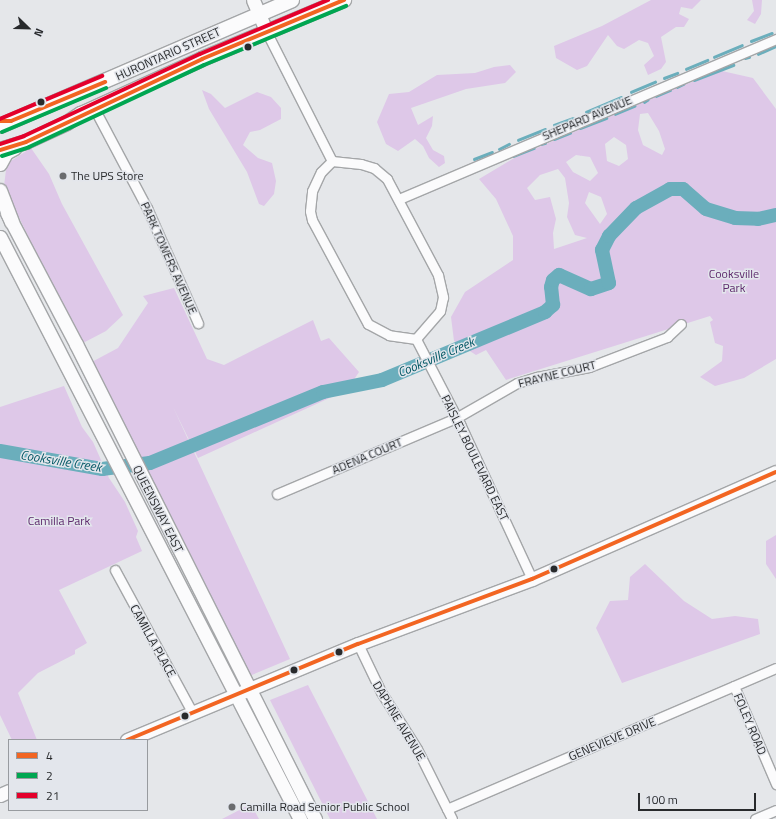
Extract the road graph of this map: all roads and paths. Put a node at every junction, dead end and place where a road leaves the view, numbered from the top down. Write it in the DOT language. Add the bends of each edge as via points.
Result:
graph roads {
  1 [pos="252,0"];
  2 [pos="292,0"];
  3 [pos="344,0"];
  4 [pos="259,14"];
  5 [pos="266,31"];
  6 [pos="776,39"];
  7 [pos="94,108"];
  8 [pos="4,122"];
  9 [pos="26,142"];
  10 [pos="0,150"];
  11 [pos="332,161"];
  12 [pos="0,164"];
  13 [pos="0,191"];
  14 [pos="399,199"];
  15 [pos="0,200"];
  16 [pos="12,222"];
  17 [pos="0,237"];
  18 [pos="198,323"];
  19 [pos="681,324"];
  20 [pos="418,342"];
  21 [pos="456,418"];
  22 [pos="776,472"];
  23 [pos="277,494"];
  24 [pos="115,570"];
  25 [pos="532,579"];
  26 [pos="358,644"];
  27 [pos="776,668"];
  28 [pos="734,686"];
  29 [pos="250,688"];
  30 [pos="236,694"];
  31 [pos="192,712"];
  32 [pos="129,739"];
  33 [pos="776,784"];
  34 [pos="448,809"];
  35 [pos="776,810"];
  36 [pos="300,819"];
  37 [pos="315,819"];
  38 [pos="452,819"];
  39 [pos="756,819"];
  1 -- 4 [label="main road"];
  2 -- 4 [label="main road, HURONTARIO STREET"];
  3 -- 5 [label="main road, HURONTARIO STREET"];
  4 -- 5 [label="main road"];
  4 -- 8 [label="main road, HURONTARIO STREET"];
  5 -- 7 [label="main road, HURONTARIO STREET"];
  5 -- 11 [label="street"];
  6 -- 14 [label="street, SHEPARD AVENUE"];
  7 -- 9 [label="main road, HURONTARIO STREET"];
  7 -- 18 [label="street, PARK TOWERS AVENUE" via="147,208"];
  9 -- 10 [label="main road, HURONTARIO STREET"];
  9 -- 12 [label="main road" via="6,153"];
  11 -- 14 [label="street" via="374,168 387,179"];
  11 -- 20 [label="street" via="321,172 312,191 312,220 368,324 389,335"];
  13 -- 16 [label="main road"];
  14 -- 20 [label="street" via="442,286 440,311"];
  15 -- 16 [label="main road, QUEENSWAY EAST"];
  16 -- 29 [label="main road, QUEENSWAY EAST"];
  17 -- 30 [label="main road, QUEENSWAY EAST"];
  19 -- 21 [label="street, FRAYNE COURT" via="667,336 589,368 537,376 517,383 498,391"];
  20 -- 21 [label="street, PAISLEY BOULEVARD EAST"];
  21 -- 23 [label="street, ADENA COURT"];
  21 -- 25 [label="street, PAISLEY BOULEVARD EAST"];
  22 -- 25 [label="main road"];
  24 -- 31 [label="street, CAMILLA PLACE"];
  25 -- 26 [label="main road"];
  26 -- 29 [label="main road"];
  26 -- 34 [label="street, DAPHNE AVENUE" via="381,692 401,720"];
  27 -- 28 [label="street, GENEVIEVE DRIVE"];
  28 -- 33 [label="street, FOLEY ROAD"];
  28 -- 34 [label="street, GENEVIEVE DRIVE"];
  29 -- 30 [label="main road"];
  29 -- 37 [label="main road, QUEENSWAY EAST"];
  30 -- 31 [label="main road"];
  30 -- 36 [label="main road, QUEENSWAY EAST"];
  31 -- 32 [label="main road"];
  34 -- 38 [label="street, DAPHNE AVENUE"];
  35 -- 39 [label="street"];
}
